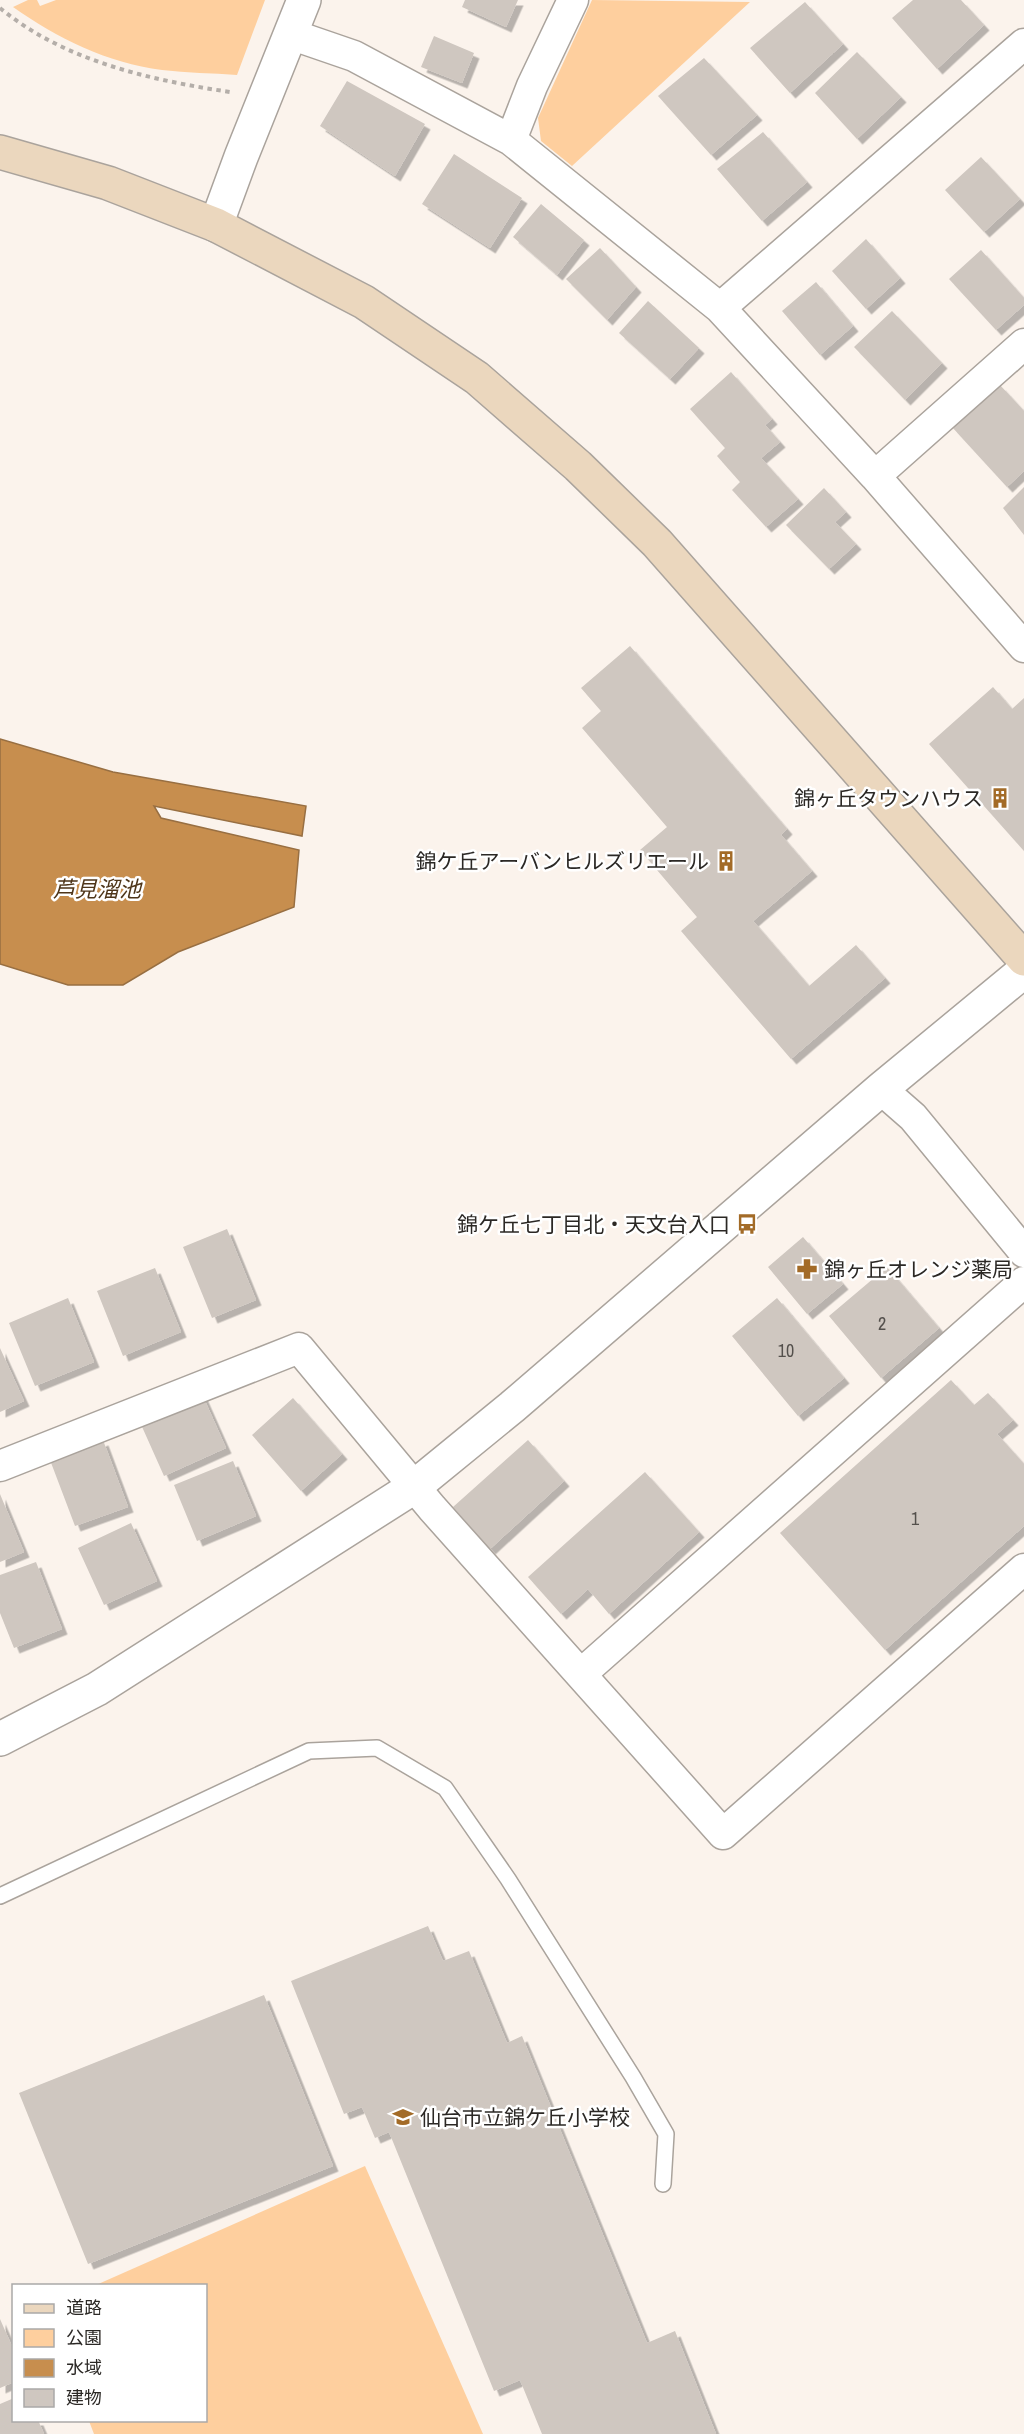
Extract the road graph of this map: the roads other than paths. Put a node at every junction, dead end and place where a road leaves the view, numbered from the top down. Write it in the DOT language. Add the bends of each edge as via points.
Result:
graph roads {
  1 [pos="304,0"];
  2 [pos="573,0"];
  3 [pos="290,34"];
  4 [pos="1024,44"];
  5 [pos="511,140"];
  6 [pos="0,152"];
  7 [pos="216,225"];
  8 [pos="720,308"];
  9 [pos="1024,344"];
  10 [pos="875,476"];
  11 [pos="1024,646"];
  12 [pos="1024,959"];
  13 [pos="1024,971"];
  14 [pos="881,1089"];
  15 [pos="1024,1252"];
  16 [pos="1024,1282"];
  17 [pos="0,1466"];
  18 [pos="414,1487"];
  19 [pos="1024,1569"];
  20 [pos="581,1674"];
  21 [pos="0,1740"];
  22 [pos="0,1896"];
  23 [pos="663,2184"];
  1 -- 3 [label="street"];
  2 -- 5 [label="street"];
  3 -- 5 [label="street" via="354,56"];
  3 -- 7 [label="street"];
  4 -- 8 [label="street"];
  5 -- 8 [label="street"];
  6 -- 7 [label="main road" via="108,183"];
  7 -- 12 [label="main road" via="364,302 477,378 579,466 657,543"];
  8 -- 10 [label="street"];
  9 -- 10 [label="street"];
  10 -- 11 [label="street"];
  13 -- 14 [label="street"];
  14 -- 15 [label="street" via="913,1116"];
  14 -- 18 [label="street"];
  16 -- 20 [label="street"];
  17 -- 18 [label="street" via="299,1348"];
  18 -- 20 [label="street"];
  18 -- 21 [label="street" via="97,1689"];
  19 -- 20 [label="street" via="723,1834"];
  22 -- 23 [label="lane" via="309,1752 377,1748 445,1788 508,1880 666,2134"];
}
